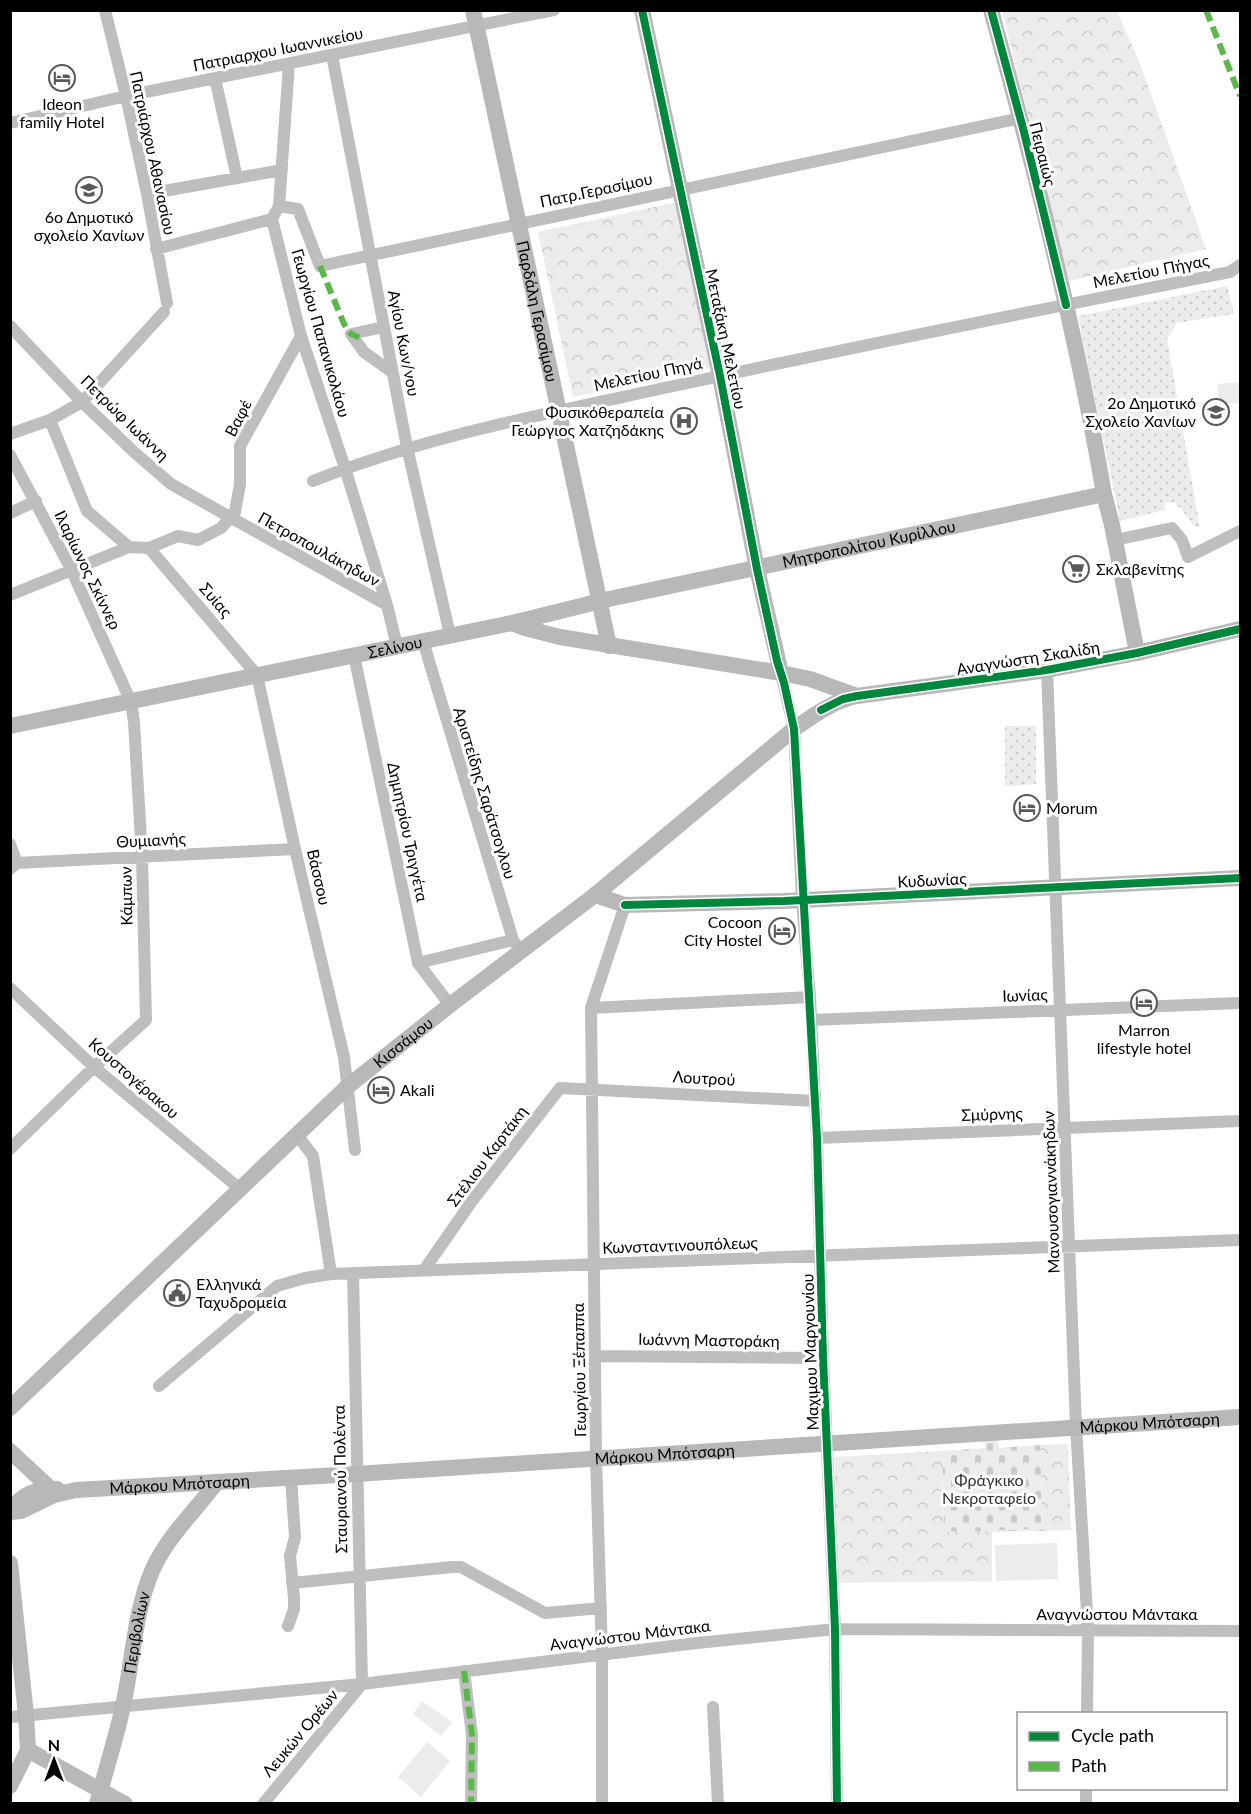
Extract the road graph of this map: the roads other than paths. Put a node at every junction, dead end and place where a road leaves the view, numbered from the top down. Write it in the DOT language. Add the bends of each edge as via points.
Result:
graph roads {
  1 [pos="105,10"];
  2 [pos="554,10"];
  3 [pos="642,10"];
  4 [pos="991,10"];
  5 [pos="474,18"];
  6 [pos="332,55"];
  7 [pos="289,64"];
  8 [pos="215,78"];
  9 [pos="126,96"];
  10 [pos="1021,118"];
  11 [pos="10,123"];
  12 [pos="282,170"];
  13 [pos="237,178"];
  14 [pos="680,190"];
  15 [pos="147,194"];
  16 [pos="279,206"];
  17 [pos="272,219"];
  18 [pos="518,224"];
  19 [pos="156,249"];
  20 [pos="370,256"];
  21 [pos="1237,271"];
  22 [pos="1066,305"];
  23 [pos="10,326"];
  24 [pos="384,327"];
  25 [pos="301,336"];
  26 [pos="393,373"];
  27 [pos="720,376"];
  28 [pos="82,402"];
  29 [pos="558,411"];
  30 [pos="50,420"];
  31 [pos="10,434"];
  32 [pos="407,447"];
  33 [pos="10,455"];
  34 [pos="345,468"];
  35 [pos="313,481"];
  36 [pos="1104,494"];
  37 [pos="36,501"];
  38 [pos="10,513"];
  39 [pos="230,518"];
  40 [pos="1240,531"];
  41 [pos="1115,540"];
  42 [pos="129,547"];
  43 [pos="148,548"];
  44 [pos="72,569"];
  45 [pos="757,569"];
  46 [pos="10,595"];
  47 [pos="598,602"];
  48 [pos="387,606"];
  49 [pos="512,623"];
  50 [pos="1240,629"];
  51 [pos="450,636"];
  52 [pos="423,641"];
  53 [pos="397,646"];
  54 [pos="609,646"];
  55 [pos="1137,653"];
  56 [pos="354,655"];
  57 [pos="1047,670"];
  58 [pos="781,673"];
  59 [pos="257,675"];
  60 [pos="857,696"];
  61 [pos="131,702"];
  62 [pos="10,726"];
  63 [pos="794,729"];
  64 [pos="10,844"];
  65 [pos="295,849"];
  66 [pos="142,857"];
  67 [pos="14,866"];
  68 [pos="1240,878"];
  69 [pos="1056,888"];
  70 [pos="595,895"];
  71 [pos="802,900"];
  72 [pos="625,905"];
  73 [pos="517,946"];
  74 [pos="418,963"];
  75 [pos="10,988"];
  76 [pos="810,997"];
  77 [pos="1240,1003"];
  78 [pos="450,1005"];
  79 [pos="591,1008"];
  80 [pos="1060,1010"];
  81 [pos="811,1020"];
  82 [pos="94,1067"];
  83 [pos="347,1087"];
  84 [pos="591,1089"];
  85 [pos="815,1101"];
  86 [pos="1240,1120"];
  87 [pos="1065,1128"];
  88 [pos="297,1135"];
  89 [pos="817,1138"];
  90 [pos="10,1149"];
  91 [pos="356,1150"];
  92 [pos="240,1189"];
  93 [pos="1240,1240"];
  94 [pos="1070,1247"];
  95 [pos="820,1256"];
  96 [pos="594,1264"];
  97 [pos="424,1270"];
  98 [pos="353,1273"];
  99 [pos="331,1274"];
  100 [pos="595,1356"];
  101 [pos="823,1358"];
  102 [pos="159,1386"];
  103 [pos="10,1408"];
  104 [pos="1240,1417"];
  105 [pos="1076,1426"];
  106 [pos="827,1443"];
  107 [pos="10,1451"];
  108 [pos="596,1458"];
  109 [pos="356,1474"];
  110 [pos="291,1478"];
  111 [pos="217,1482"];
  112 [pos="51,1489"];
  113 [pos="88,1490"];
  114 [pos="11,1512"];
  115 [pos="10,1563"];
  116 [pos="359,1576"];
  117 [pos="292,1583"];
  118 [pos="601,1608"];
  119 [pos="288,1626"];
  120 [pos="835,1629"];
  121 [pos="1088,1630"];
  122 [pos="1240,1631"];
  123 [pos="602,1654"];
  124 [pos="464,1671"];
  125 [pos="362,1684"];
  126 [pos="123,1706"];
  127 [pos="713,1707"];
  128 [pos="1087,1712"];
  129 [pos="18,1716"];
  130 [pos="28,1750"];
  131 [pos="10,1786"];
  132 [pos="99,1796"];
  133 [pos="125,1803"];
  134 [pos="263,1803"];
  135 [pos="471,1803"];
  136 [pos="602,1803"];
  137 [pos="718,1803"];
  138 [pos="837,1803"];
  1 -- 9 [label="street, Πατριάρχου Αθανασίου"];
  2 -- 5 [label="street, Πατριαρχου Ιωαννικείου"];
  3 -- 14 [label="main road, Μεταξάκη Μελετίου"];
  4 -- 10 [label="main road, Πειραιώς"];
  5 -- 6 [label="street, Πατριαρχου Ιωαννικείου"];
  5 -- 18 [label="main road, Παρδάλη Γερασίμου"];
  6 -- 7 [label="street, Πατριαρχου Ιωαννικείου"];
  6 -- 20 [label="street, Αγίου Κων/νου"];
  7 -- 8 [label="street, Πατριαρχου Ιωαννικείου"];
  7 -- 12 [label="street"];
  8 -- 9 [label="street, Πατριαρχου Ιωαννικείου"];
  8 -- 13 [label="street"];
  9 -- 11 [label="street, Πατριαρχου Ιωαννικείου"];
  9 -- 15 [label="street, Πατριάρχου Αθανασίου"];
  10 -- 14 [label="street, Πατρ.Γερασίμου"];
  10 -- 22 [label="main road, Πειραιώς"];
  12 -- 13 [label="street"];
  12 -- 16 [label="street"];
  13 -- 15 [label="street"];
  14 -- 18 [label="street, Πατρ.Γερασίμου"];
  14 -- 27 [label="main road, Μεταξάκη Μελετίου"];
  15 -- 19 [label="street, Πατριάρχου Αθανασίου"];
  16 -- 17 [label="street"];
  16 -- 20 [label="street, Πατρ.Γερασίμου" via="298,209 320,266"];
  17 -- 19 [label="street"];
  17 -- 25 [label="street, Γεωργίου Παπανικολάου"];
  18 -- 20 [label="street, Πατρ.Γερασίμου"];
  18 -- 29 [label="main road, Παρδάλη Γερασίμου"];
  19 -- 28 [label="street, Πατριάρχου Αθανασίου" via="166,308"];
  20 -- 24 [label="street, Αγίου Κων/νου"];
  21 -- 22 [label="street, Μελετίου Πήγας"];
  22 -- 27 [label="street, Μελετίου Πηγά"];
  22 -- 36 [label="main road, Πειραιώς"];
  23 -- 28 [label="street, Πετρώφ Ιωάννη"];
  24 -- 26 [label="street, Αγίου Κων/νου"];
  24 -- 26 [label="street" via="351,334 364,352"];
  25 -- 34 [label="street, Γεωργίου Παπανικολάου"];
  25 -- 39 [label="street, Βαφέ" via="240,446 240,484 235,512"];
  26 -- 32 [label="street, Αγίου Κων/νου"];
  27 -- 29 [label="street, Μελετίου Πηγά"];
  27 -- 45 [label="main road, Μεταξάκη Μελετίου"];
  28 -- 30 [label="street"];
  28 -- 39 [label="street, Πετρώφ Ιωάννη" via="171,484"];
  29 -- 32 [label="street, Μελετίου Πηγά"];
  29 -- 47 [label="main road, Παρδάλη Γερασίμου"];
  30 -- 31 [label="street"];
  30 -- 42 [label="street" via="87,511"];
  32 -- 34 [label="street, Μελετίου Πηγά"];
  32 -- 51 [label="street, Αγίου Κων/νου"];
  33 -- 37 [label="street, Ιλαρίωνος Σκίννερ"];
  34 -- 35 [label="street, Μελετίου Πηγά"];
  34 -- 48 [label="street, Γεωργίου Παπανικολάου"];
  36 -- 41 [label="main road, Πειραιώς"];
  36 -- 45 [label="main road, Μητροπολίτου Κυρίλλου"];
  37 -- 38 [label="street"];
  37 -- 44 [label="street, Ιλαρίωνος Σκίννερ"];
  39 -- 43 [label="street" via="221,528 198,540 178,536"];
  39 -- 48 [label="street, Πετροπουλάκηδων"];
  40 -- 41 [label="street" via="1188,557 1172,528"];
  41 -- 55 [label="main road, Πειραιώς"];
  42 -- 43 [label="street"];
  42 -- 44 [label="street"];
  43 -- 59 [label="street, Συίας"];
  44 -- 46 [label="street"];
  44 -- 61 [label="street, Ιλαρίωνος Σκίννερ"];
  45 -- 47 [label="main road, Μητροπολίτου Κυρίλλου"];
  45 -- 58 [label="main road, Μεταξάκη Μελετίου"];
  47 -- 49 [label="main road, Μητροπολίτου Κυρίλλου"];
  47 -- 54 [label="main road, Παρδάλη Γερασίμου"];
  48 -- 53 [label="street, Πετροπουλάκηδων"];
  49 -- 51 [label="main road, Σελίνου"];
  49 -- 54 [label="main road" via="560,638"];
  50 -- 55 [label="main road, Αναγνώστη Σκαλίδη"];
  51 -- 52 [label="main road, Σελίνου"];
  52 -- 53 [label="main road, Σελίνου"];
  52 -- 73 [label="street, Αριστείδης Σαράτσογλου"];
  53 -- 56 [label="main road, Σελίνου"];
  54 -- 58 [label="main road"];
  55 -- 57 [label="main road, Αναγνώστη Σκαλίδη"];
  56 -- 59 [label="main road, Σελίνου"];
  56 -- 74 [label="street, Δημητρίου Τριγγέτα"];
  57 -- 60 [label="main road, Αναγνώστη Σκαλίδη"];
  57 -- 69 [label="street, Μανουσογιαννάκηδων"];
  58 -- 60 [label="main road"];
  58 -- 63 [label="street, Μαχιμου Mαργουνίου"];
  59 -- 61 [label="main road, Σελίνου"];
  59 -- 65 [label="street, Βάσσου"];
  60 -- 63 [label="main road, Αναγνώστη Σκαλίδη" via="828,706"];
  61 -- 62 [label="main road, Σελίνου"];
  61 -- 66 [label="street, Κάμπων"];
  63 -- 70 [label="main road, Κισσάμου"];
  63 -- 71 [label="street, Μαχιμου Mαργουνίου"];
  64 -- 67 [label="street"];
  65 -- 66 [label="street, Θυμιανής"];
  65 -- 83 [label="street, Βάσσου" via="344,1057"];
  66 -- 67 [label="street, Θυμιανής"];
  66 -- 82 [label="street, Κάμπων" via="146,1020"];
  68 -- 69 [label="main road, Κυδωνίας"];
  69 -- 71 [label="main road, Κυδωνίας"];
  69 -- 80 [label="street, Μανουσογιαννάκηδων"];
  70 -- 72 [label="main road, Κυδωνίας"];
  70 -- 73 [label="main road, Κισσάμου"];
  71 -- 72 [label="main road, Κυδωνίας"];
  71 -- 76 [label="street, Μαχιμου Mαργουνίου"];
  72 -- 79 [label="street"];
  73 -- 74 [label="street, Κισσάμου"];
  73 -- 78 [label="main road, Κισσάμου"];
  74 -- 78 [label="street, Δημητρίου Τριγγέτα"];
  75 -- 82 [label="street, Κουστογέρακου"];
  76 -- 79 [label="street"];
  76 -- 81 [label="street, Μαχιμου Mαργουνίου"];
  77 -- 80 [label="street, Ιωνίας"];
  78 -- 83 [label="main road, Κισσάμου"];
  79 -- 84 [label="street, Γεωργίου Ξέπαππα"];
  80 -- 81 [label="street, Ιωνίας"];
  80 -- 87 [label="street, Μανουσογιαννάκηδων"];
  81 -- 85 [label="street, Μαχιμου Mαργουνίου"];
  82 -- 90 [label="street, Κάμπων"];
  82 -- 92 [label="street, Κουστογέρακου"];
  83 -- 88 [label="main road, Κισσάμου"];
  83 -- 91 [label="street, Βάσσου"];
  84 -- 85 [label="street, Λουτρού"];
  84 -- 96 [label="street, Γεωργίου Ξέπαππα"];
  84 -- 97 [label="street, Στέλιου Καρτάκη" via="560,1088"];
  85 -- 89 [label="street, Μαχιμου Mαργουνίου"];
  86 -- 87 [label="street, Σμύρνης"];
  87 -- 89 [label="street, Σμύρνης"];
  87 -- 94 [label="street, Μανουσογιαννάκηδων"];
  88 -- 92 [label="main road, Κισσάμου"];
  88 -- 99 [label="street" via="313,1156"];
  89 -- 95 [label="street, Μαχιμου Mαργουνίου"];
  92 -- 103 [label="main road, Κισσάμου"];
  93 -- 94 [label="street, Κωνσταντινουπόλεως"];
  94 -- 95 [label="street, Κωνσταντινουπόλεως"];
  94 -- 105 [label="street, Μανουσογιαννάκηδων"];
  95 -- 96 [label="street, Κωνσταντινουπόλεως"];
  95 -- 101 [label="street, Μαχιμου Mαργουνίου"];
  96 -- 97 [label="street, Κωνσταντινουπόλεως"];
  96 -- 100 [label="street, Γεωργίου Ξέπαππα"];
  97 -- 98 [label="street, Κωνσταντινουπόλεως"];
  98 -- 99 [label="street, Κωνσταντινουπόλεως"];
  98 -- 109 [label="street, Σταυριανού Πολέντα"];
  99 -- 102 [label="street, Κωνσταντινουπόλεως" via="277,1286"];
  100 -- 101 [label="street, Ιωάννη Μαστοράκη"];
  100 -- 108 [label="street, Γεωργίου Ξέπαππα"];
  101 -- 106 [label="street, Μαχιμου Mαργουνίου"];
  104 -- 105 [label="main road, Μάρκου Μπότσαρη"];
  105 -- 106 [label="main road, Μάρκου Μπότσαρη"];
  105 -- 121 [label="street, Μανουσογιαννάκηδων"];
  106 -- 108 [label="main road, Μάρκου Μπότσαρη"];
  106 -- 120 [label="street, Μαχιμου Mαργουνίου"];
  107 -- 112 [label="main road"];
  108 -- 109 [label="main road, Μάρκου Μπότσαρη"];
  108 -- 118 [label="street, Γεωργίου Ξέπαππα"];
  109 -- 110 [label="main road, Μάρκου Μπότσαρη"];
  109 -- 116 [label="street, Σταυριανού Πολέντα"];
  110 -- 111 [label="main road, Μάρκου Μπότσαρη"];
  110 -- 117 [label="street" via="295,1538 290,1556"];
  111 -- 113 [label="main road, Μάρκου Μπότσαρη"];
  111 -- 126 [label="main road, Περιβολίων" via="177,1531 153,1569 138,1620"];
  112 -- 113 [label="main road, Μάρκου Μπότσαρη"];
  112 -- 114 [label="main road, Μάρκου Μπότσαρη" via="26,1495"];
  113 -- 114 [label="main road, Μάρκου Μπότσαρη" via="54,1495"];
  115 -- 129 [label="main road"];
  116 -- 117 [label="street"];
  116 -- 118 [label="street" via="461,1567 545,1613"];
  116 -- 125 [label="street, Σταυριανού Πολέντα"];
  117 -- 119 [label="street" via="294,1610"];
  118 -- 123 [label="street, Γεωργίου Ξέπαππα"];
  120 -- 121 [label="street, Αναγνώστου Μάντακα"];
  120 -- 123 [label="street, Αναγνώστου Μάντακα"];
  120 -- 138 [label="street, Μαχιμου Mαργουνίου"];
  121 -- 122 [label="street, Αναγνώστου Μάντακα"];
  121 -- 128 [label="street, Μανουσογιαννάκηδων"];
  123 -- 124 [label="street, Αναγνώστου Μάντακα"];
  123 -- 136 [label="street, Γεωργίου Ξέπαππα"];
  124 -- 125 [label="street, Αναγνώστου Μάντακα"];
  124 -- 135 [label="street" via="472,1734"];
  125 -- 126 [label="street, Αναγνώστου Μάντακα"];
  125 -- 134 [label="street, Λευκών Ορέων"];
  126 -- 129 [label="street, Αναγνώστου Μάντακα"];
  126 -- 132 [label="main road, Περιβολίων"];
  127 -- 137 [label="street"];
  129 -- 130 [label="main road"];
  130 -- 131 [label="main road"];
  130 -- 132 [label="main road"];
  132 -- 133 [label="main road"];
}
